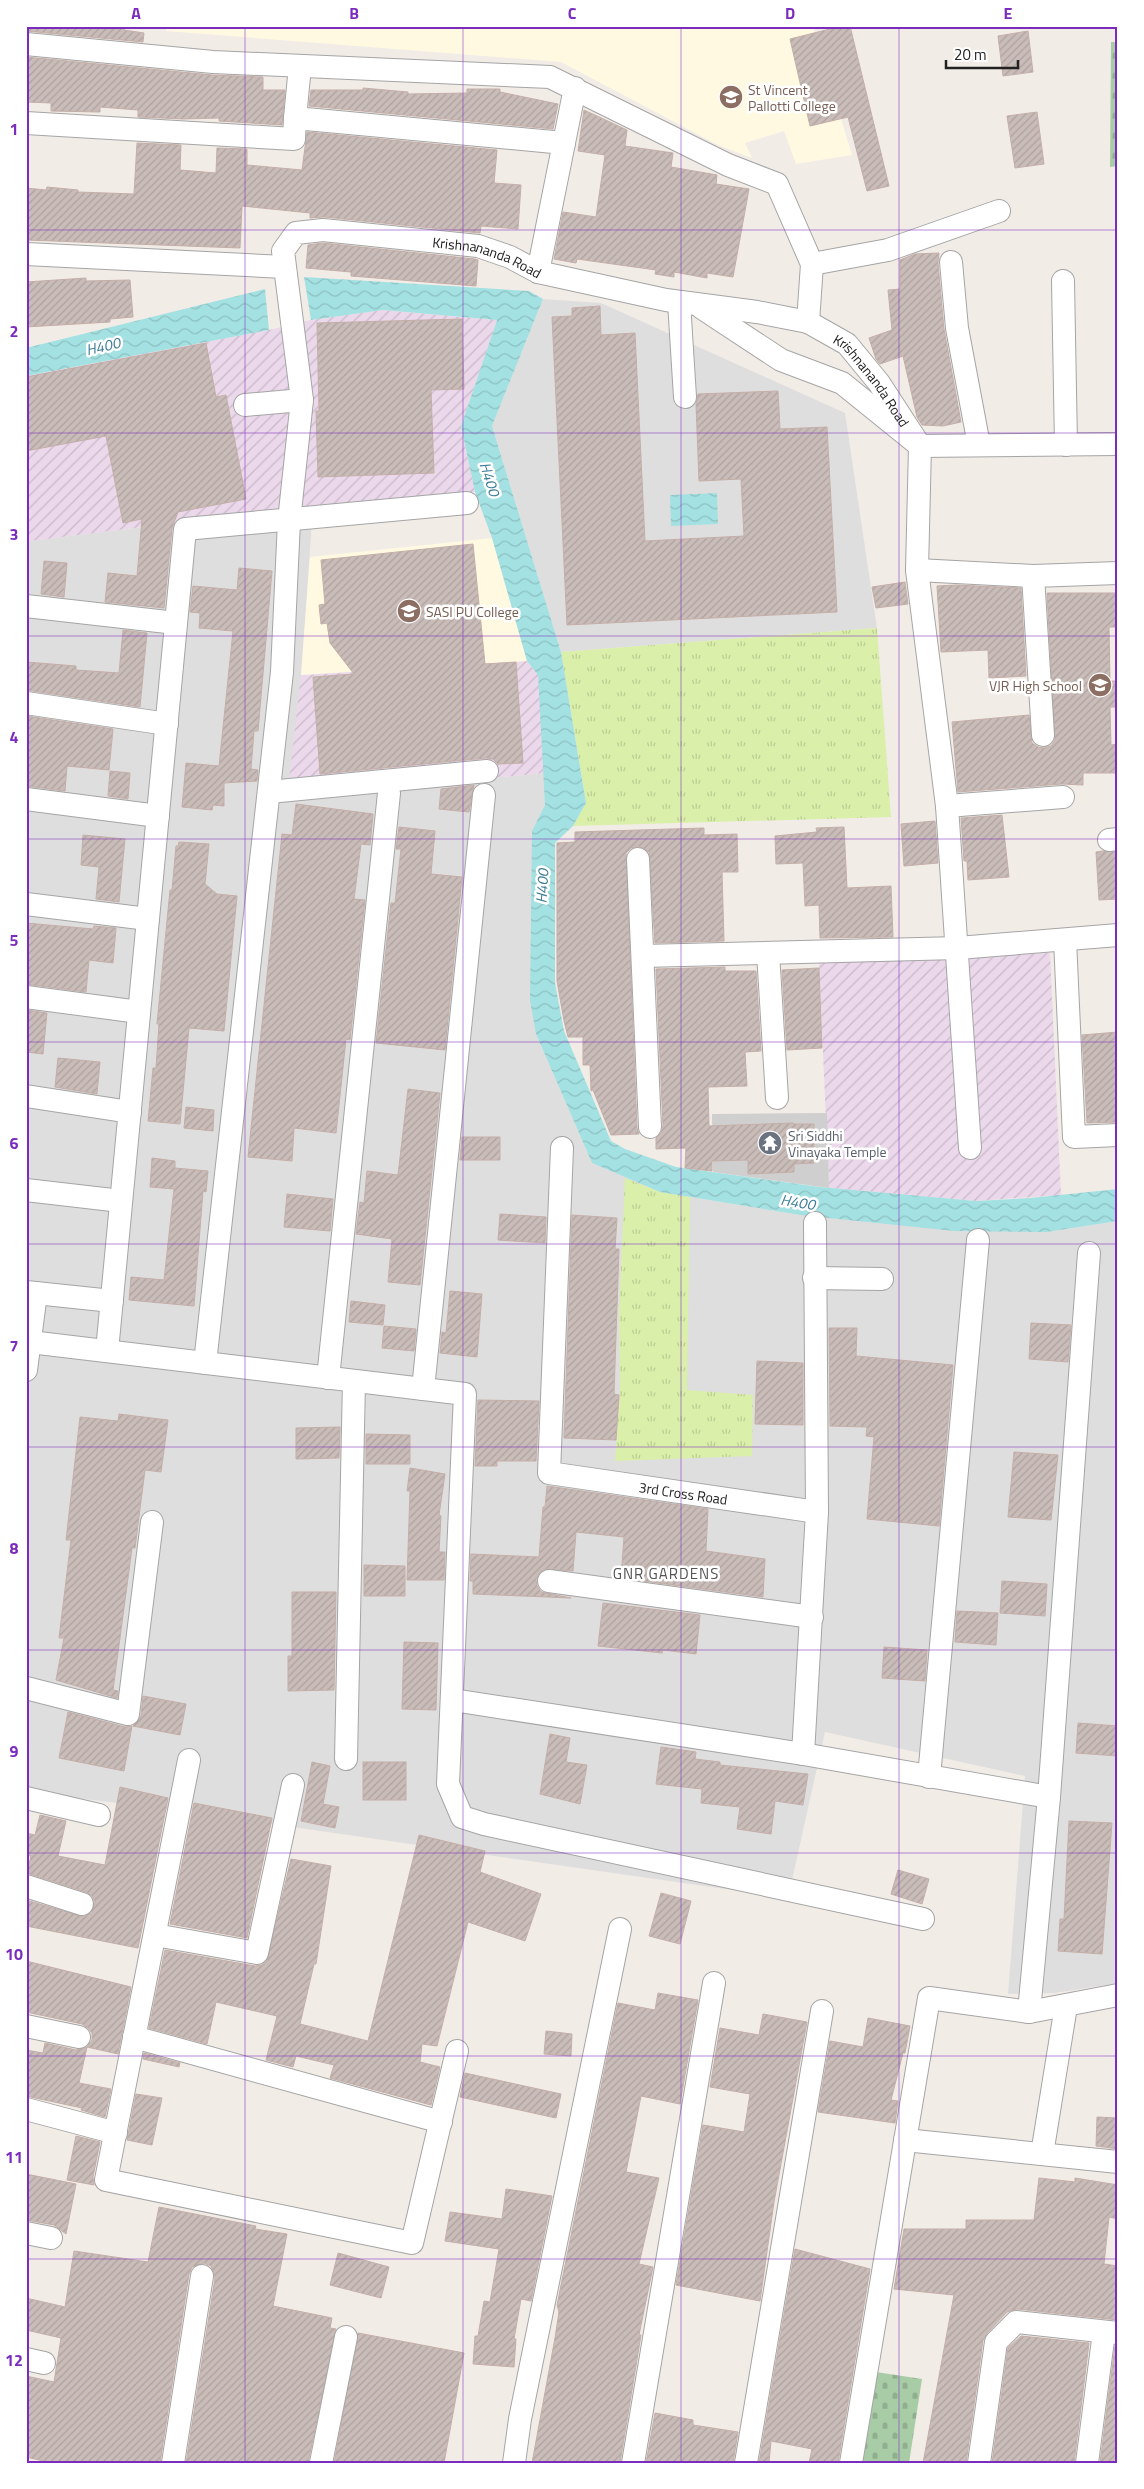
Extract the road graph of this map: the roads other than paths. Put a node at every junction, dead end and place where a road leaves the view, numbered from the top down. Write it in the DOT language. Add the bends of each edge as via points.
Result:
graph roads {
  1 [pos="26,44"];
  2 [pos="300,66"];
  3 [pos="575,88"];
  4 [pos="295,118"];
  5 [pos="26,123"];
  6 [pos="564,143"];
  7 [pos="999,211"];
  8 [pos="26,254"];
  9 [pos="951,262"];
  10 [pos="812,264"];
  11 [pos="284,267"];
  12 [pos="538,272"];
  13 [pos="1063,281"];
  14 [pos="688,303"];
  15 [pos="808,322"];
  16 [pos="685,397"];
  17 [pos="302,400"];
  18 [pos="245,405"];
  19 [pos="1118,444"];
  20 [pos="979,445"];
  21 [pos="1066,445"];
  22 [pos="920,446"];
  23 [pos="467,503"];
  24 [pos="289,521"];
  25 [pos="917,570"];
  26 [pos="1118,573"];
  27 [pos="1033,576"];
  28 [pos="26,606"];
  29 [pos="176,623"];
  30 [pos="26,703"];
  31 [pos="167,724"];
  32 [pos="1043,735"];
  33 [pos="487,771"];
  34 [pos="269,792"];
  35 [pos="390,792"];
  36 [pos="484,795"];
  37 [pos="1063,798"];
  38 [pos="26,799"];
  39 [pos="947,806"];
  40 [pos="158,816"];
  41 [pos="638,859"];
  42 [pos="26,904"];
  43 [pos="148,919"];
  44 [pos="1118,935"];
  45 [pos="1065,940"];
  46 [pos="958,948"];
  47 [pos="768,953"];
  48 [pos="643,956"];
  49 [pos="26,996"];
  50 [pos="139,1012"];
  51 [pos="26,1096"];
  52 [pos="777,1098"];
  53 [pos="130,1112"];
  54 [pos="650,1127"];
  55 [pos="1118,1135"];
  56 [pos="562,1148"];
  57 [pos="970,1148"];
  58 [pos="26,1190"];
  59 [pos="121,1201"];
  60 [pos="815,1223"];
  61 [pos="978,1240"];
  62 [pos="1089,1254"];
  63 [pos="814,1278"];
  64 [pos="882,1279"];
  65 [pos="31,1293"];
  66 [pos="112,1301"];
  67 [pos="30,1342"];
  68 [pos="107,1352"];
  69 [pos="205,1363"];
  70 [pos="26,1370"];
  71 [pos="328,1378"];
  72 [pos="354,1381"];
  73 [pos="423,1389"];
  74 [pos="817,1512"];
  75 [pos="152,1522"];
  76 [pos="550,1581"];
  77 [pos="812,1617"];
  78 [pos="26,1688"];
  79 [pos="453,1700"];
  80 [pos="803,1754"];
  81 [pos="346,1759"];
  82 [pos="189,1760"];
  83 [pos="929,1777"];
  84 [pos="293,1785"];
  85 [pos="1049,1797"];
  86 [pos="26,1798"];
  87 [pos="99,1815"];
  88 [pos="26,1886"];
  89 [pos="82,1904"];
  90 [pos="923,1919"];
  91 [pos="620,1929"];
  92 [pos="154,1935"];
  93 [pos="714,1983"];
  94 [pos="1118,1995"];
  95 [pos="1066,2006"];
  96 [pos="822,2011"];
  97 [pos="1029,2012"];
  98 [pos="26,2026"];
  99 [pos="79,2037"];
  100 [pos="134,2037"];
  101 [pos="457,2051"];
  102 [pos="26,2109"];
  103 [pos="441,2122"];
  104 [pos="116,2133"];
  105 [pos="905,2140"];
  106 [pos="1042,2154"];
  107 [pos="1118,2162"];
  108 [pos="26,2233"];
  109 [pos="50,2238"];
  110 [pos="202,2276"];
  111 [pos="1111,2332"];
  112 [pos="346,2337"];
  113 [pos="173,2463"];
  114 [pos="322,2463"];
  115 [pos="514,2463"];
  116 [pos="633,2463"];
  117 [pos="746,2463"];
  118 [pos="851,2463"];
  119 [pos="979,2463"];
  120 [pos="1086,2463"];
  1 -- 2 [label="street" via="213,62"];
  2 -- 3 [label="street" via="550,77"];
  2 -- 4 [label="street"];
  3 -- 6 [label="street"];
  3 -- 10 [label="street" via="728,165 777,184"];
  4 -- 5 [label="street" via="294,139"];
  4 -- 6 [label="street"];
  6 -- 12 [label="street"];
  7 -- 10 [label="street" via="888,250"];
  8 -- 11 [label="street"];
  9 -- 20 [label="street" via="958,328"];
  10 -- 15 [label="street"];
  11 -- 12 [label="street, Krishnananda Road" via="296,233 323,230 478,246 510,257"];
  11 -- 17 [label="street"];
  12 -- 14 [label="street, Krishnananda Road"];
  13 -- 21 [label="street"];
  14 -- 15 [label="street, Krishnananda Road"];
  14 -- 16 [label="street"];
  14 -- 22 [label="street, Krishnananda Road" via="781,360 842,383"];
  15 -- 22 [label="street, Krishnananda Road" via="847,344 879,383"];
  17 -- 18 [label="street"];
  17 -- 24 [label="street"];
  19 -- 21 [label="street"];
  20 -- 21 [label="street"];
  20 -- 22 [label="street"];
  22 -- 25 [label="street"];
  23 -- 24 [label="street"];
  24 -- 29 [label="street" via="185,529"];
  24 -- 34 [label="street" via="282,672"];
  25 -- 27 [label="street"];
  25 -- 39 [label="street"];
  26 -- 27 [label="street"];
  27 -- 32 [label="street"];
  28 -- 29 [label="street"];
  29 -- 31 [label="street"];
  30 -- 31 [label="street"];
  31 -- 40 [label="street"];
  33 -- 34 [label="street"];
  34 -- 69 [label="street"];
  35 -- 71 [label="street"];
  36 -- 73 [label="street"];
  37 -- 39 [label="street"];
  38 -- 40 [label="street"];
  39 -- 46 [label="street"];
  40 -- 43 [label="street"];
  41 -- 48 [label="street"];
  42 -- 43 [label="street"];
  43 -- 50 [label="street"];
  44 -- 45 [label="street"];
  45 -- 46 [label="street"];
  45 -- 55 [label="street" via="1074,1137"];
  46 -- 47 [label="street"];
  46 -- 57 [label="street"];
  47 -- 48 [label="street"];
  47 -- 52 [label="street"];
  48 -- 54 [label="street"];
  49 -- 50 [label="street"];
  50 -- 53 [label="street"];
  51 -- 53 [label="street"];
  53 -- 59 [label="street"];
  56 -- 74 [label="street, 3rd Cross Road" via="549,1473"];
  58 -- 59 [label="street"];
  59 -- 66 [label="street"];
  60 -- 63 [label="street"];
  61 -- 83 [label="street"];
  62 -- 85 [label="street"];
  63 -- 64 [label="street"];
  63 -- 74 [label="street"];
  65 -- 66 [label="street"];
  65 -- 67 [label="street"];
  66 -- 68 [label="street"];
  67 -- 68 [label="street"];
  67 -- 70 [label="street"];
  68 -- 69 [label="street"];
  69 -- 71 [label="street"];
  71 -- 72 [label="street"];
  72 -- 73 [label="street"];
  72 -- 81 [label="street"];
  73 -- 79 [label="street" via="465,1394"];
  74 -- 77 [label="street"];
  75 -- 78 [label="street" via="128,1714"];
  76 -- 77 [label="street"];
  77 -- 80 [label="street"];
  79 -- 80 [label="street"];
  79 -- 90 [label="street" via="448,1784 462,1817"];
  80 -- 83 [label="street"];
  82 -- 92 [label="street"];
  83 -- 85 [label="street"];
  84 -- 92 [label="street" via="257,1953"];
  85 -- 97 [label="street"];
  86 -- 87 [label="street"];
  88 -- 89 [label="street"];
  91 -- 115 [label="street" via="520,2419"];
  92 -- 100 [label="street"];
  93 -- 116 [label="street"];
  94 -- 95 [label="street"];
  95 -- 97 [label="street"];
  95 -- 106 [label="street"];
  96 -- 117 [label="street"];
  97 -- 105 [label="street" via="930,1998"];
  98 -- 99 [label="street"];
  100 -- 103 [label="street"];
  100 -- 104 [label="street"];
  101 -- 103 [label="street"];
  102 -- 104 [label="street"];
  103 -- 104 [label="street" via="412,2243 106,2180"];
  105 -- 106 [label="street"];
  105 -- 118 [label="street"];
  106 -- 107 [label="street"];
  108 -- 109 [label="street"];
  110 -- 113 [label="street"];
  111 -- 119 [label="street" via="1016,2322 996,2342"];
  111 -- 120 [label="street"];
  112 -- 114 [label="street"];
}
